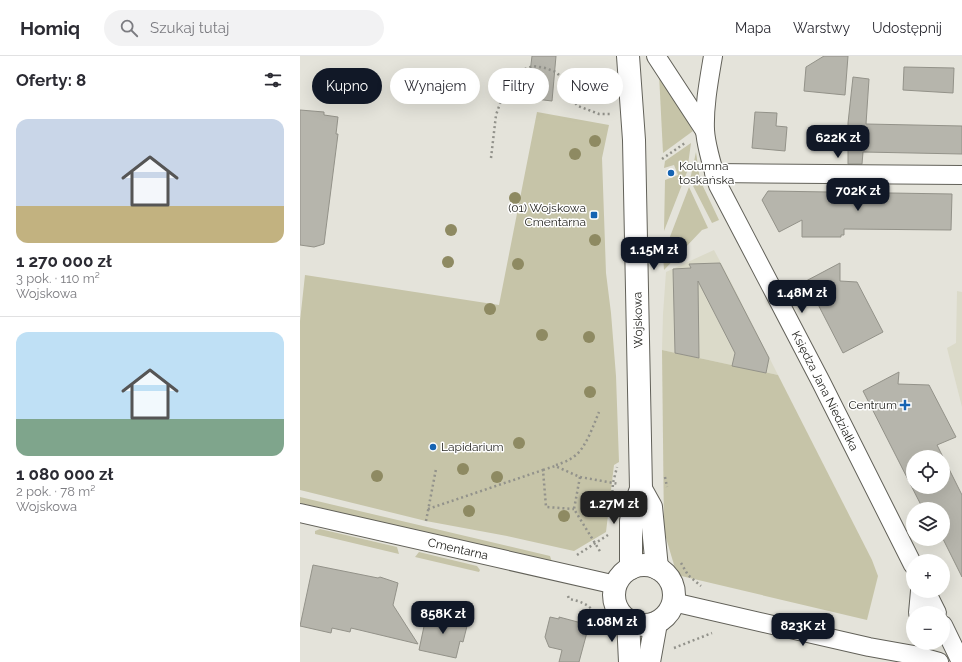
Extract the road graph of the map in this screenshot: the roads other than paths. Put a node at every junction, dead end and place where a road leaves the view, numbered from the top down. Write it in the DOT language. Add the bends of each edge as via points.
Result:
graph roads {
  1 [pos="628,56"];
  2 [pos="656,56"];
  3 [pos="713,56"];
  4 [pos="698,136"];
  5 [pos="714,174"];
  6 [pos="962,175"];
  7 [pos="641,489"];
  8 [pos="300,513"];
  9 [pos="907,554"];
  10 [pos="631,568"];
  11 [pos="657,568"];
  12 [pos="616,584"];
  13 [pos="673,602"];
  14 [pos="628,620"];
  15 [pos="656,623"];
  16 [pos="950,639"];
  17 [pos="906,649"];
  18 [pos="917,650"];
  19 [pos="630,662"];
  20 [pos="649,662"];
  21 [pos="939,662"];
  22 [pos="961,662"];
  1 -- 7 [label="street, Wojskowa" via="632,116"];
  2 -- 4 [label="street"];
  3 -- 4 [label="street, Księdza Jana Niedziałka"];
  4 -- 5 [label="street, Księdza Jana Niedziałka"];
  5 -- 6 [label="street"];
  5 -- 9 [label="street, Księdza Jana Niedziałka"];
  7 -- 10 [label="street, Wojskowa" via="631,521"];
  7 -- 11 [label="street, Wojskowa" via="651,507"];
  8 -- 12 [label="street, Cmentarna"];
  10 -- 11 [label="street" via="640,565"];
  10 -- 12 [label="street" via="623,573"];
  11 -- 13 [label="street" via="669,578 673,588"];
  12 -- 14 [label="street" via="616,608"];
  13 -- 15 [label="street" via="663,619"];
  13 -- 17 [label="street" via="869,647"];
  14 -- 15 [label="street" via="642,625"];
  14 -- 19 [label="street"];
  15 -- 20 [label="street"];
  16 -- 22 [label="street"];
  18 -- 21 [label="street"];
}
